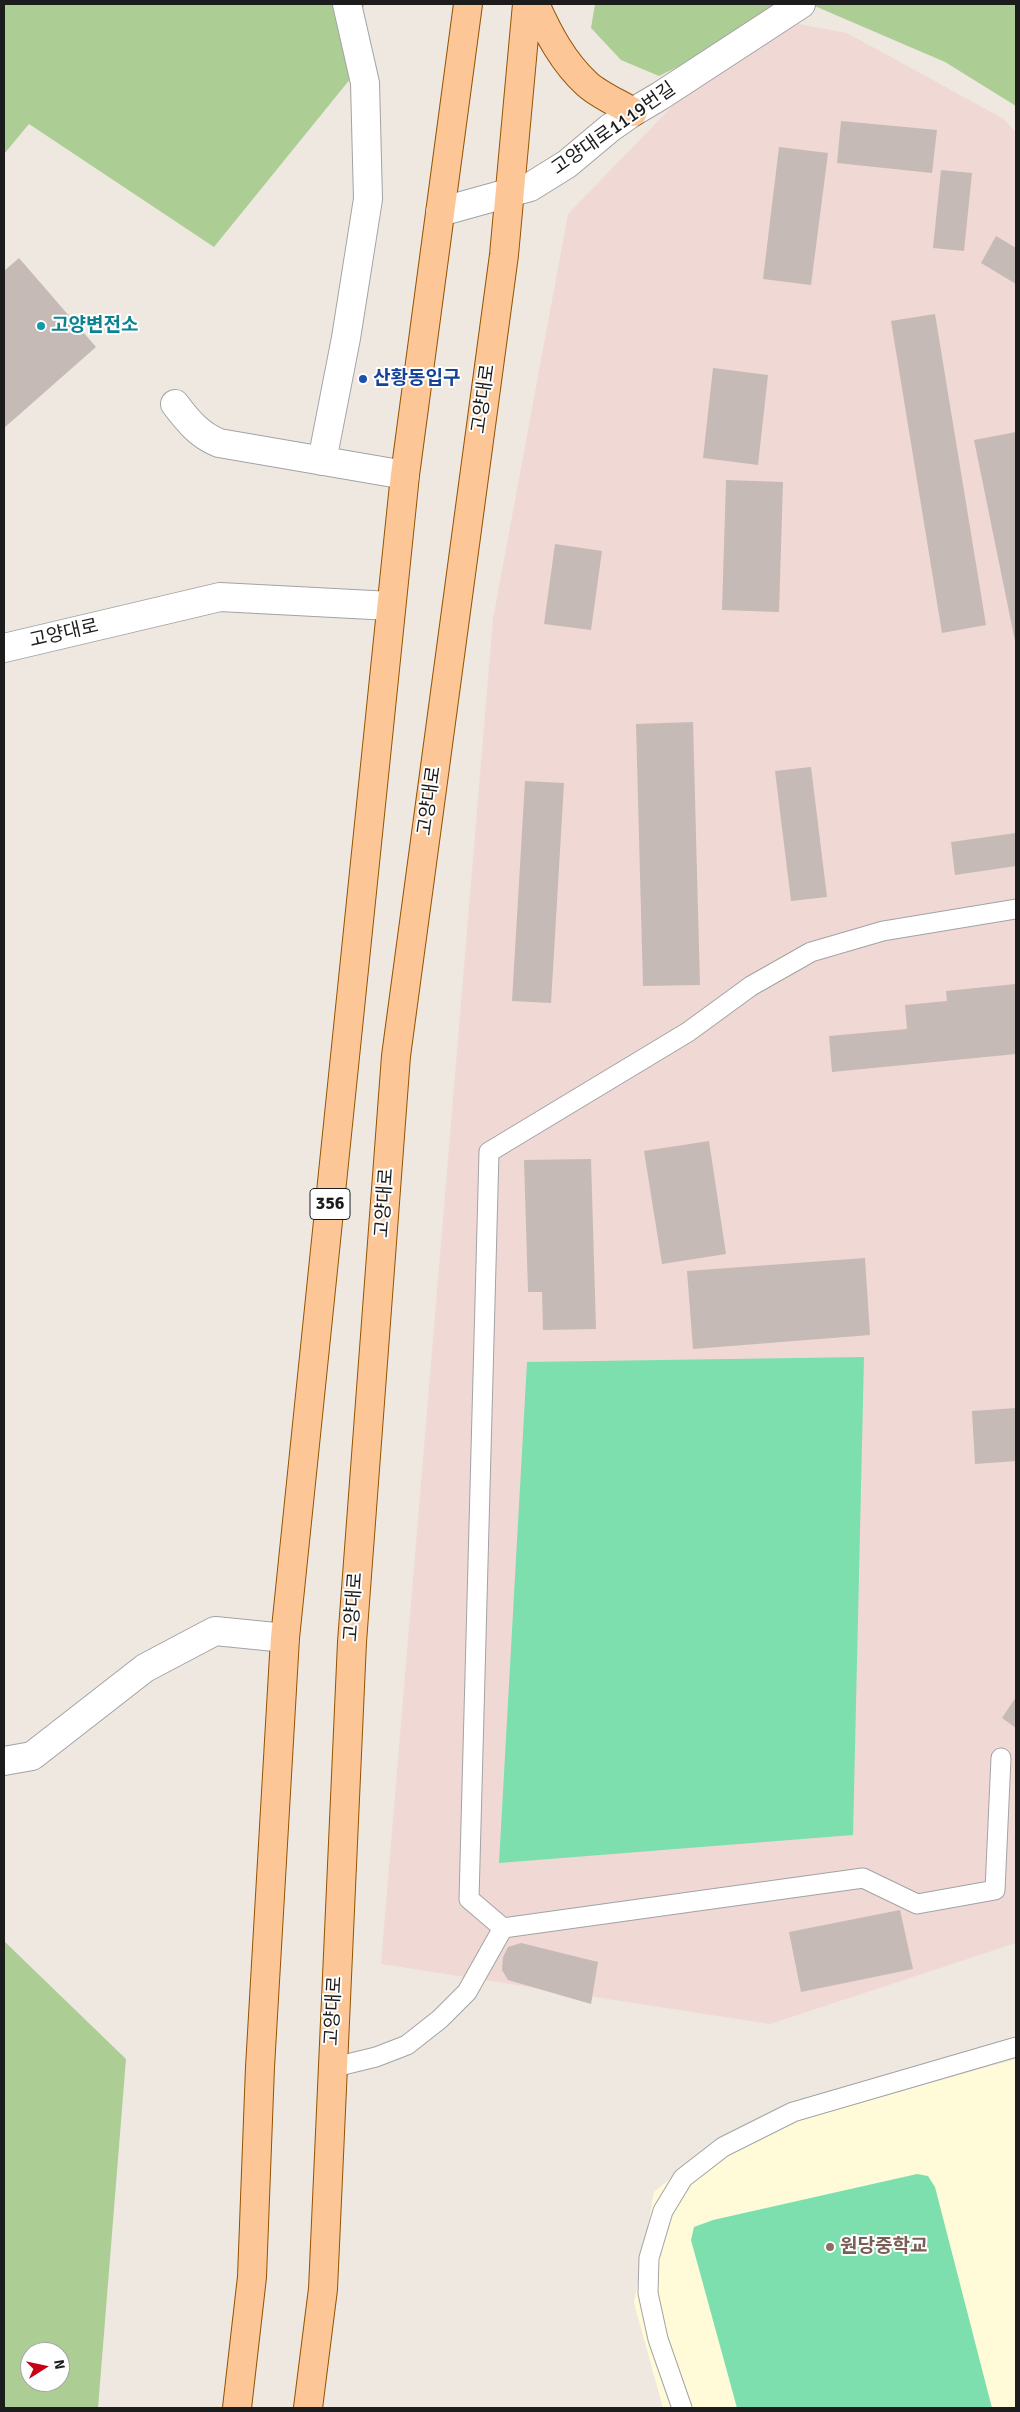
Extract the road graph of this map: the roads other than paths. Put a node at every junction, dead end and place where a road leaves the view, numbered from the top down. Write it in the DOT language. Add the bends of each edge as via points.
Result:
graph roads {
  1 [pos="347,4"];
  2 [pos="468,4"];
  3 [pos="527,4"];
  4 [pos="535,4"];
  5 [pos="802,4"];
  6 [pos="633,112"];
  7 [pos="510,192"];
  8 [pos="440,212"];
  9 [pos="175,404"];
  10 [pos="322,461"];
  11 [pos="405,474"];
  12 [pos="391,606"];
  13 [pos="4,648"];
  14 [pos="1016,908"];
  15 [pos="285,1638"];
  16 [pos="1001,1758"];
  17 [pos="4,1761"];
  18 [pos="503,1928"];
  19 [pos="1016,2048"];
  20 [pos="331,2081"];
  21 [pos="237,2408"];
  22 [pos="308,2408"];
  23 [pos="682,2408"];
  1 -- 10 [label="street" via="366,83 368,199"];
  2 -- 8 [label="main road, 356"];
  3 -- 7 [label="main road, 고양대로"];
  4 -- 6 [label="main road" via="550,37 573,69 588,85"];
  5 -- 6 [label="street, 고양대로1119번길"];
  6 -- 7 [label="street, 고양대로1119번길" via="567,164 530,187"];
  7 -- 8 [label="street, 고양대로1119번길"];
  7 -- 20 [label="main road, 고양대로" via="396,1056 352,1642"];
  8 -- 11 [label="main road, 356"];
  9 -- 10 [label="street" via="206,438"];
  10 -- 11 [label="street"];
  11 -- 12 [label="main road, 356"];
  12 -- 13 [label="street, 고양대로" via="220,597"];
  12 -- 15 [label="main road, 356"];
  14 -- 18 [label="lane" via="883,930 811,952 750,986 688,1032 489,1152 468,1899"];
  15 -- 17 [label="street" via="215,1631 145,1668 32,1756"];
  15 -- 21 [label="main road, 356" via="260,2067 252,2277"];
  16 -- 18 [label="lane" via="995,1890 917,1904 863,1878"];
  18 -- 20 [label="lane" via="467,1992 440,2020 407,2045 339,2066"];
  19 -- 23 [label="lane" via="793,2112 723,2147 683,2178 663,2211 649,2258 648,2293 658,2339"];
  20 -- 22 [label="main road, 고양대로" via="323,2289"];
}
